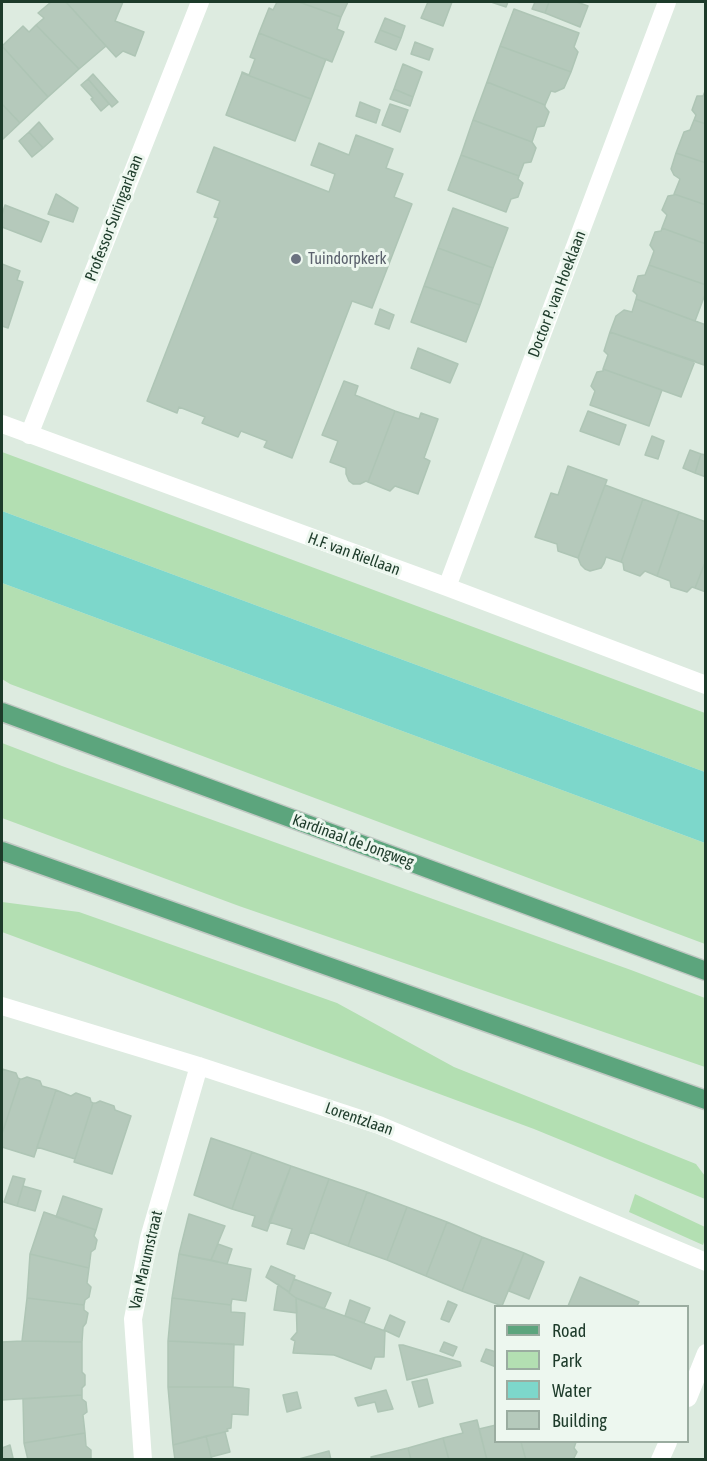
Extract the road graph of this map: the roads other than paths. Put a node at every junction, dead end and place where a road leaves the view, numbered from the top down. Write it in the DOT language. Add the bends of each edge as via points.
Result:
graph roads {
  1 [pos="200,2"];
  2 [pos="667,2"];
  3 [pos="2,424"];
  4 [pos="29,435"];
  5 [pos="447,588"];
  6 [pos="705,685"];
  7 [pos="6,712"];
  8 [pos="2,851"];
  9 [pos="705,971"];
  10 [pos="2,1006"];
  11 [pos="199,1066"];
  12 [pos="705,1100"];
  13 [pos="705,1262"];
  14 [pos="705,1353"];
  15 [pos="696,1389"];
  16 [pos="668,1443"];
  17 [pos="143,1460"];
  18 [pos="660,1460"];
  1 -- 4 [label="street, Professor Suringarlaan"];
  2 -- 5 [label="street, Doctor P. van Hoeklaan"];
  3 -- 4 [label="street, H.F. van Riellaan"];
  4 -- 5 [label="street, H.F. van Riellaan"];
  5 -- 6 [label="street, H.F. van Riellaan"];
  7 -- 9 [label="main road, Kardinaal de Jongweg"];
  8 -- 12 [label="main road"];
  10 -- 11 [label="street, Lorentzlaan"];
  11 -- 13 [label="street, Lorentzlaan" via="379,1125"];
  11 -- 17 [label="street, Van Marumstraat" via="149,1238 133,1318"];
  14 -- 15 [label="street"];
  16 -- 18 [label="street"];
}
